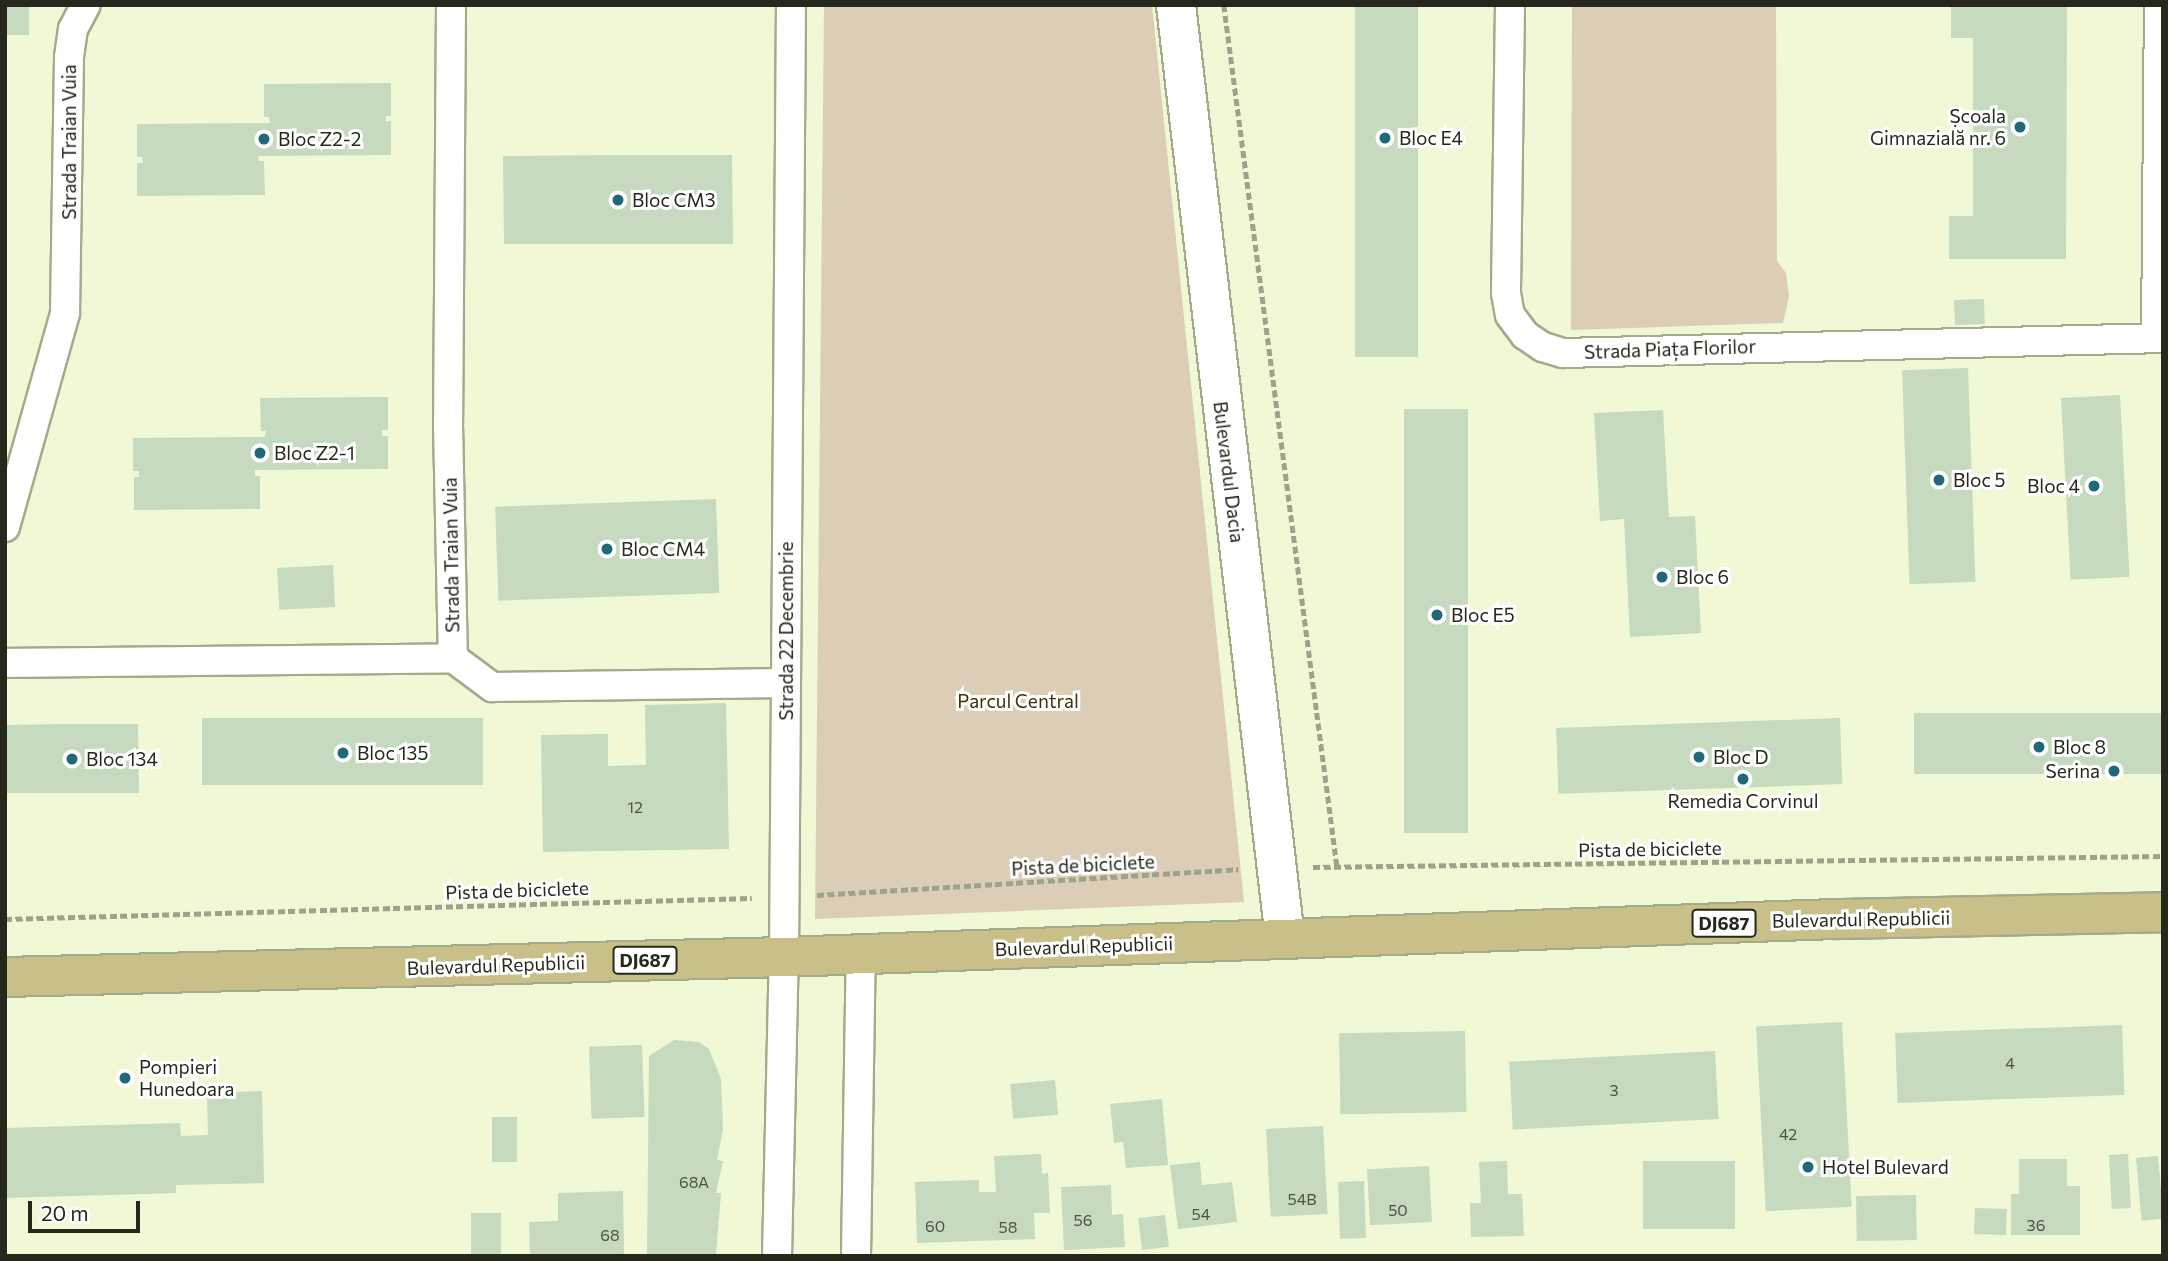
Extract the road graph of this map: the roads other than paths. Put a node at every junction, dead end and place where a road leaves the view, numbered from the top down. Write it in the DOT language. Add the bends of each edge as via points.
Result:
graph roads {
  1 [pos="86,5"];
  2 [pos="451,5"];
  3 [pos="791,5"];
  4 [pos="1176,5"];
  5 [pos="1510,5"];
  6 [pos="2160,5"];
  7 [pos="2159,338"];
  8 [pos="5,527"];
  9 [pos="453,657"];
  10 [pos="5,663"];
  11 [pos="786,683"];
  12 [pos="2163,912"];
  13 [pos="1285,939"];
  14 [pos="862,954"];
  15 [pos="784,957"];
  16 [pos="5,977"];
  17 [pos="777,1256"];
  18 [pos="856,1256"];
  1 -- 8 [label="street, Strada Traian Vuia" via="73,29 69,57 65,313"];
  2 -- 9 [label="street, Strada Traian Vuia" via="448,424"];
  3 -- 11 [label="street, Strada 22 Decembrie"];
  4 -- 13 [label="main road, Bulevardul Dacia"];
  5 -- 7 [label="street, Strada Piața Florilor" via="1506,293 1510,315 1525,335 1543,347 1563,353"];
  6 -- 7 [label="street, Strada Piața Florilor"];
  9 -- 10 [label="street, Strada Traian Vuia"];
  9 -- 11 [label="street" via="492,687"];
  11 -- 15 [label="street, Strada 22 Decembrie"];
  12 -- 13 [label="main road, Bulevardul Republicii / DJ687"];
  13 -- 14 [label="main road, Bulevardul Republicii / DJ687"];
  14 -- 15 [label="main road, Bulevardul Republicii / DJ687"];
  14 -- 18 [label="street"];
  15 -- 16 [label="main road, Bulevardul Republicii / DJ687"];
  15 -- 17 [label="street, Strada 22 Decembrie"];
}
